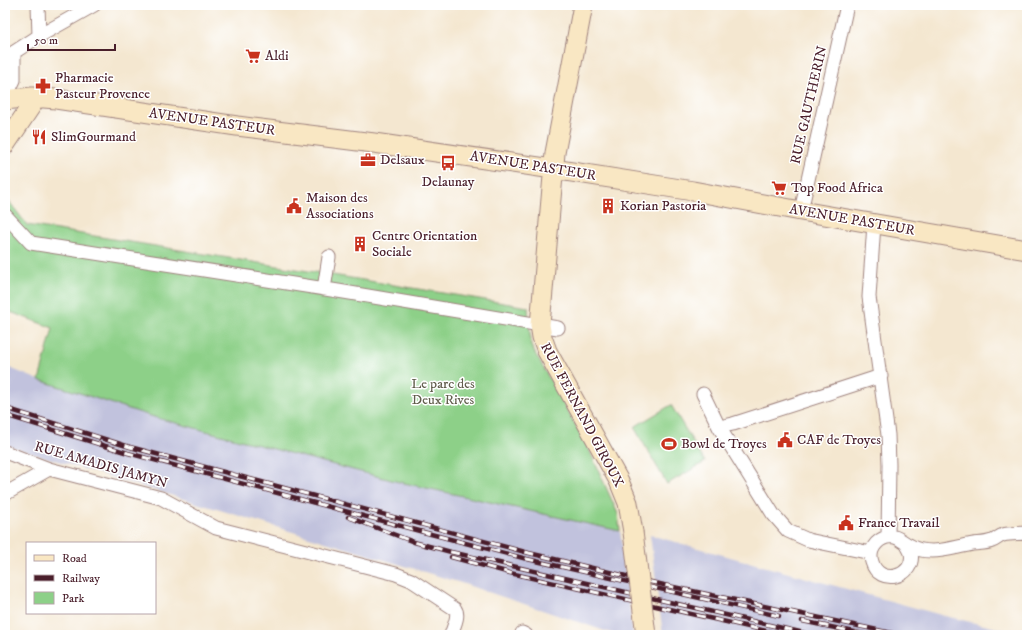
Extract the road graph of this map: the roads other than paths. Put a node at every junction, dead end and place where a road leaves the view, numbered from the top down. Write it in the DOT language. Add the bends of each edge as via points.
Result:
graph roads {
  1 [pos="38,5"];
  2 [pos="94,5"];
  3 [pos="583,5"];
  4 [pos="847,5"];
  5 [pos="39,36"];
  6 [pos="9,55"];
  7 [pos="5,67"];
  8 [pos="36,97"];
  9 [pos="5,100"];
  10 [pos="5,140"];
  11 [pos="5,145"];
  12 [pos="553,169"];
  13 [pos="801,211"];
  14 [pos="5,215"];
  15 [pos="874,224"];
  16 [pos="1027,250"];
  17 [pos="329,257"];
  18 [pos="324,289"];
  19 [pos="540,325"];
  20 [pos="558,328"];
  21 [pos="881,376"];
  22 [pos="703,394"];
  23 [pos="719,427"];
  24 [pos="5,452"];
  25 [pos="50,469"];
  26 [pos="5,494"];
  27 [pos="1027,533"];
  28 [pos="888,537"];
  29 [pos="907,545"];
  30 [pos="871,553"];
  31 [pos="969,553"];
  32 [pos="910,564"];
  33 [pos="451,635"];
  34 [pos="646,635"];
  1 -- 5 [label="street"];
  2 -- 5 [label="street"];
  3 -- 12 [label="main road, RUE FERNAND GIROUX"];
  4 -- 13 [label="street, RUE GAUTHERIN"];
  5 -- 6 [label="street"];
  6 -- 7 [label="street"];
  6 -- 9 [label="street" via="14,80"];
  8 -- 9 [label="main road, AVENUE PASTEUR"];
  8 -- 11 [label="main road"];
  8 -- 12 [label="main road, AVENUE PASTEUR"];
  9 -- 10 [label="main road" via="8,118"];
  12 -- 13 [label="main road, AVENUE PASTEUR"];
  12 -- 19 [label="main road, RUE FERNAND GIROUX"];
  13 -- 15 [label="main road, AVENUE PASTEUR"];
  14 -- 18 [label="street" via="31,244"];
  15 -- 16 [label="main road, AVENUE PASTEUR"];
  15 -- 21 [label="street" via="869,297"];
  17 -- 18 [label="street"];
  18 -- 19 [label="street"];
  19 -- 20 [label="street"];
  19 -- 34 [label="main road, RUE FERNAND GIROUX, bridge" via="547,351 619,481 628,503"];
  21 -- 23 [label="street"];
  21 -- 28 [label="street" via="888,435"];
  22 -- 23 [label="street"];
  23 -- 30 [label="street" via="773,514 788,531 808,540"];
  24 -- 25 [label="street, RUE AMADIS JAMYN"];
  25 -- 26 [label="street"];
  25 -- 33 [label="street, RUE AMADIS JAMYN" via="161,498 216,528 411,580 455,609 457,617"];
  27 -- 29 [label="street" via="1002,535 992,541 932,551"];
  28 -- 29 [label="street" via="895,537"];
  28 -- 30 [label="street" via="880,539"];
  29 -- 32 [label="street" via="911,554"];
  30 -- 32 [label="street" via="874,568 888,577 904,572"];
  31 -- 32 [label="street"];
}
